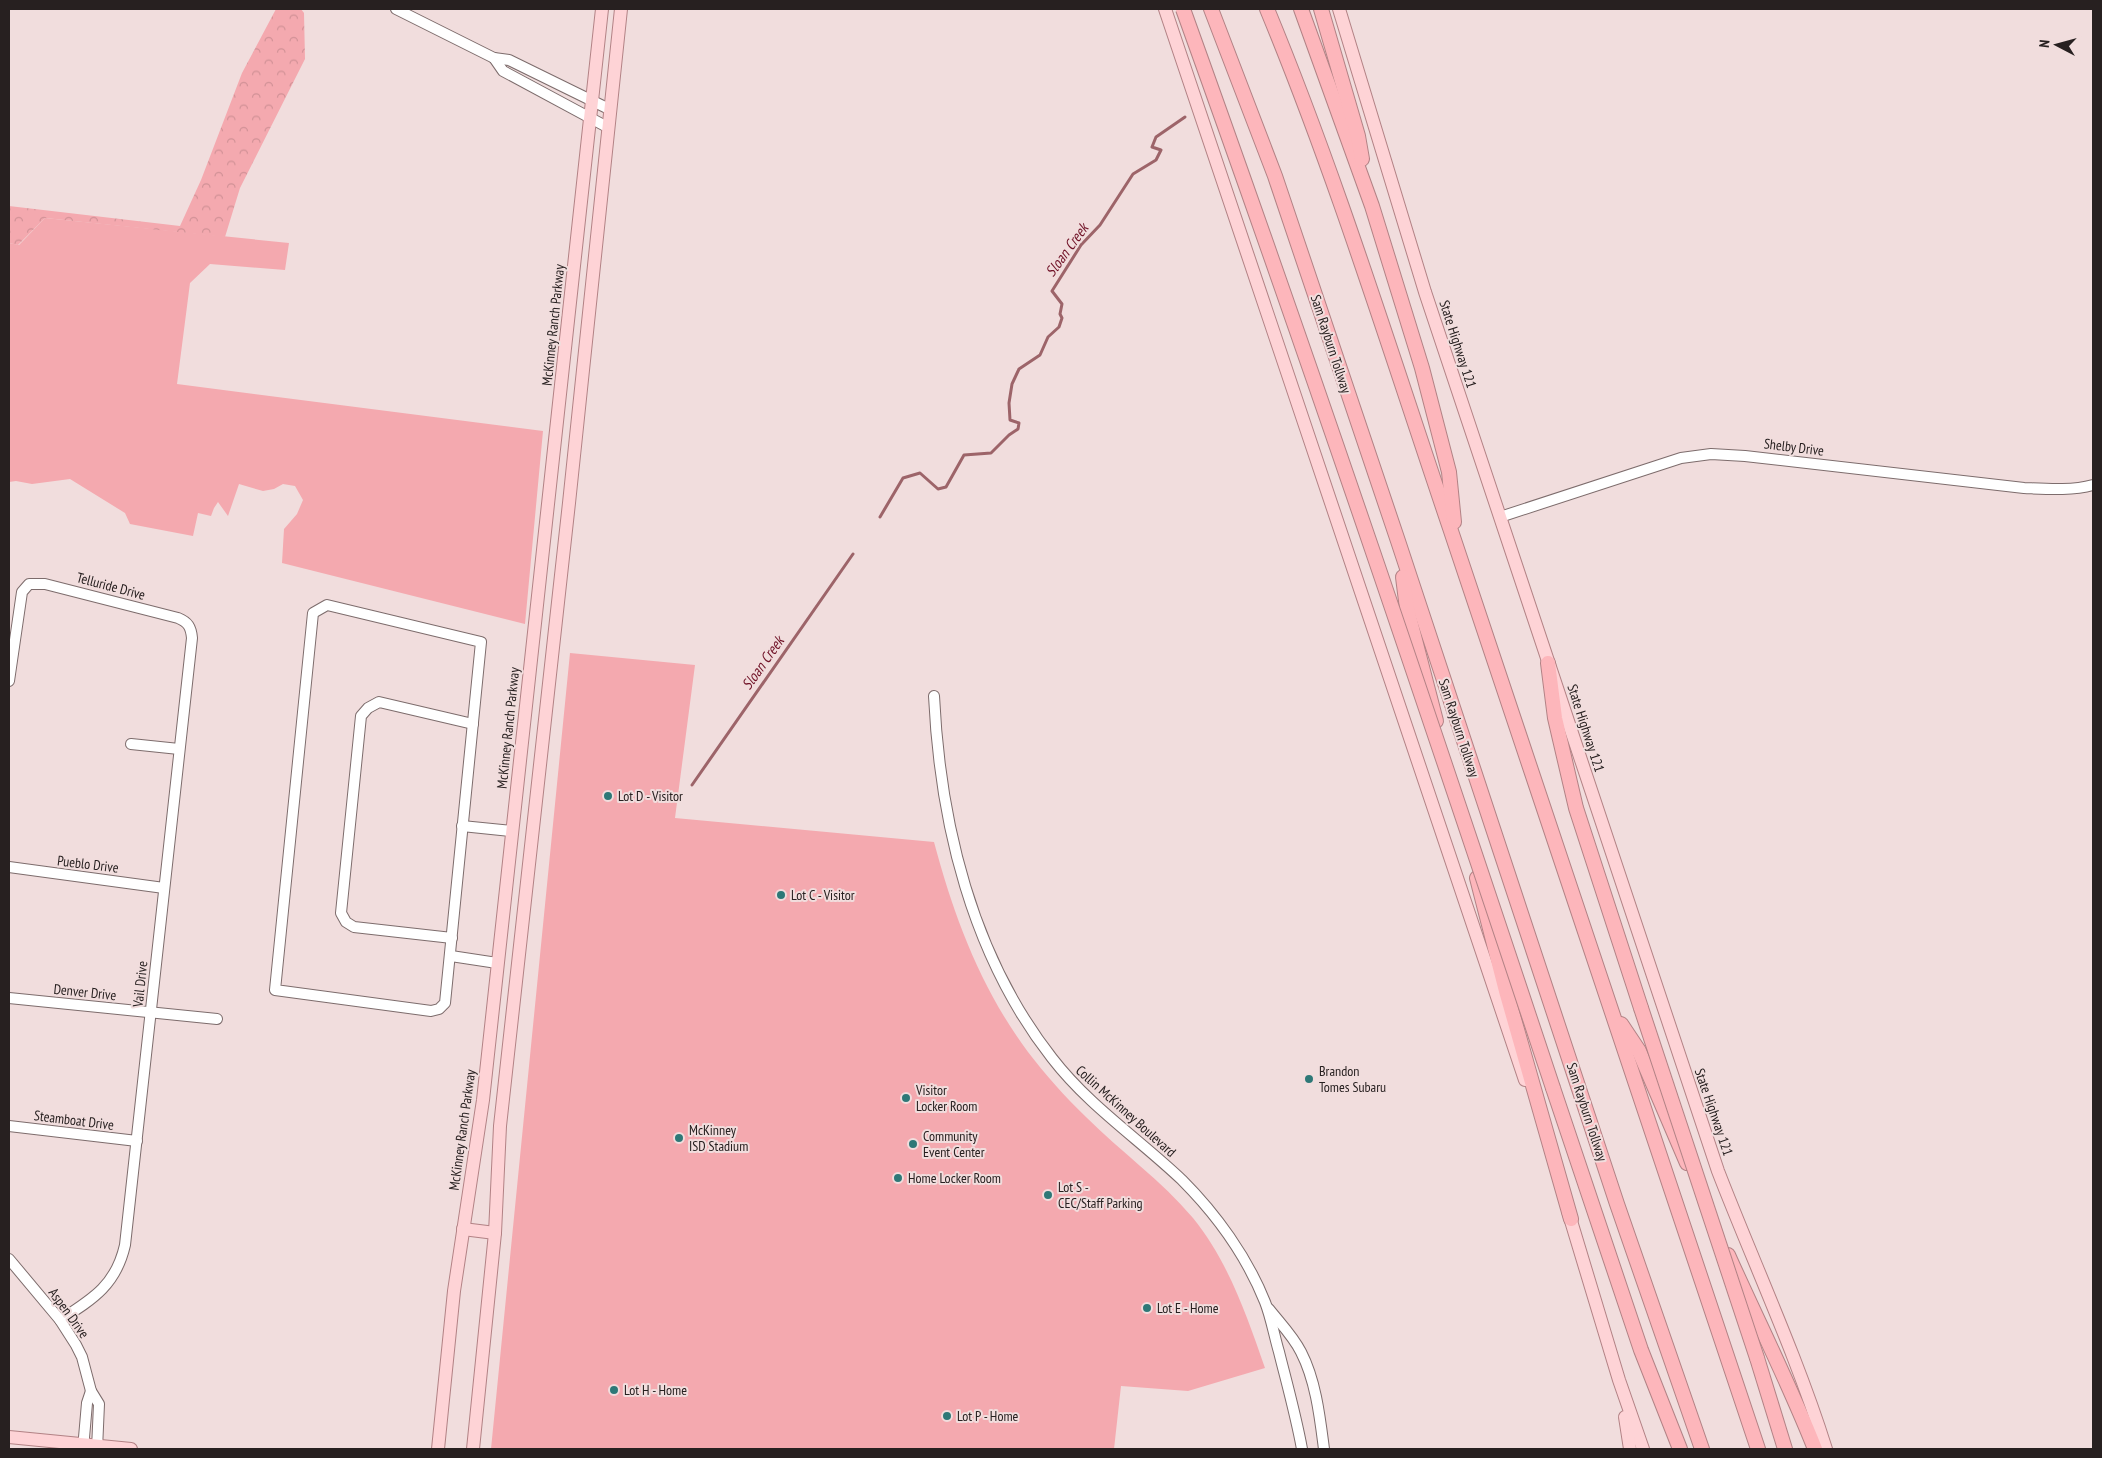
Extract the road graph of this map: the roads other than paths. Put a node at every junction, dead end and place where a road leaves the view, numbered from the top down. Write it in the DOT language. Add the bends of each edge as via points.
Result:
graph roads {
  1 [pos="396,9"];
  2 [pos="602,9"];
  3 [pos="621,9"];
  4 [pos="1165,9"];
  5 [pos="1183,9"];
  6 [pos="1211,9"];
  7 [pos="1268,9"];
  8 [pos="1320,9"];
  9 [pos="1339,9"];
  10 [pos="1302,12"];
  11 [pos="494,58"];
  12 [pos="592,100"];
  13 [pos="611,110"];
  14 [pos="590,118"];
  15 [pos="609,128"];
  16 [pos="1372,206"];
  17 [pos="2093,485"];
  18 [pos="1500,517"];
  19 [pos="1398,542"];
  20 [pos="1455,543"];
  21 [pos="188,624"];
  22 [pos="1548,663"];
  23 [pos="9,681"];
  24 [pos="934,696"];
  25 [pos="473,724"];
  26 [pos="131,744"];
  27 [pos="179,749"];
  28 [pos="462,826"];
  29 [pos="511,831"];
  30 [pos="9,867"];
  31 [pos="164,888"];
  32 [pos="452,938"];
  33 [pos="450,956"];
  34 [pos="497,963"];
  35 [pos="517,965"];
  36 [pos="9,998"];
  37 [pos="1611,1009"];
  38 [pos="151,1012"];
  39 [pos="217,1019"];
  40 [pos="9,1126"];
  41 [pos="137,1141"];
  42 [pos="1571,1219"];
  43 [pos="463,1230"];
  44 [pos="495,1233"];
  45 [pos="9,1259"];
  46 [pos="1266,1304"];
  47 [pos="60,1320"];
  48 [pos="1619,1380"];
  49 [pos="91,1391"];
  50 [pos="9,1437"];
  51 [pos="83,1447"];
  52 [pos="97,1448"];
  53 [pos="131,1449"];
  54 [pos="438,1449"];
  55 [pos="473,1449"];
  56 [pos="1302,1449"];
  57 [pos="1324,1449"];
  58 [pos="1630,1449"];
  59 [pos="1642,1449"];
  60 [pos="1680,1449"];
  61 [pos="1702,1449"];
  62 [pos="1758,1449"];
  63 [pos="1785,1449"];
  64 [pos="1815,1449"];
  65 [pos="1826,1449"];
  1 -- 11 [label="street"];
  2 -- 12 [label="main road, McKinney Ranch Parkway"];
  3 -- 13 [label="main road"];
  4 -- 42 [label="main road"];
  5 -- 60 [label="highway, bridge" via="1408,654 1641,1350"];
  6 -- 19 [label="highway, Sam Rayburn Tollway" via="1275,176"];
  7 -- 20 [label="highway" via="1329,171"];
  8 -- 16 [label="highway" via="1358,136"];
  9 -- 18 [label="main road, State Highway 121" via="1425,292"];
  10 -- 16 [label="highway"];
  11 -- 12 [label="street" via="509,60"];
  11 -- 14 [label="street" via="503,71"];
  12 -- 13 [label="street"];
  12 -- 14 [label="main road, McKinney Ranch Parkway"];
  13 -- 15 [label="main road"];
  14 -- 15 [label="street"];
  14 -- 29 [label="main road, McKinney Ranch Parkway"];
  15 -- 35 [label="main road"];
  16 -- 20 [label="highway" via="1422,368 1449,472"];
  17 -- 18 [label="street, Shelby Drive" via="2024,488 1711,454 1668,461"];
  18 -- 22 [label="main road, State Highway 121"];
  19 -- 42 [label="highway" via="1407,609 1506,991"];
  19 -- 61 [label="highway, Sam Rayburn Tollway" via="1617,1204"];
  20 -- 37 [label="highway"];
  21 -- 23 [label="street, Telluride Drive" via="178,618 52,585 36,583 25,586 20,599"];
  21 -- 27 [label="street, Vail Drive" via="192,638"];
  22 -- 63 [label="highway, bridge" via="1555,718 1576,808"];
  22 -- 65 [label="main road, State Highway 121" via="1718,1171 1792,1350"];
  24 -- 46 [label="street, Collin McKinney Boulevard" via="941,775 952,837 976,918 1014,1001 1041,1044 1074,1085 1181,1179 1201,1201 1239,1253"];
  25 -- 28 [label="street"];
  25 -- 32 [label="street" via="379,702 361,716 341,913 354,927"];
  25 -- 33 [label="street" via="481,642 327,605 313,613 275,990 431,1012 445,1003"];
  26 -- 27 [label="street"];
  27 -- 31 [label="street, Vail Drive"];
  28 -- 29 [label="street"];
  28 -- 32 [label="street"];
  29 -- 34 [label="main road, McKinney Ranch Parkway"];
  30 -- 31 [label="street, Pueblo Drive"];
  31 -- 38 [label="street, Vail Drive"];
  32 -- 33 [label="street"];
  33 -- 34 [label="street"];
  34 -- 35 [label="main road"];
  34 -- 43 [label="main road, McKinney Ranch Parkway" via="482,1108"];
  35 -- 44 [label="main road" via="500,1126"];
  36 -- 38 [label="street, Denver Drive"];
  37 -- 62 [label="highway"];
  37 -- 64 [label="highway" via="1639,1051 1791,1388"];
  38 -- 39 [label="street, Denver Drive"];
  38 -- 41 [label="street, Vail Drive"];
  40 -- 41 [label="street, Steamboat Drive"];
  41 -- 47 [label="street, Vail Drive" via="122,1263 102,1289"];
  42 -- 48 [label="main road"];
  43 -- 44 [label="main road"];
  43 -- 54 [label="main road, McKinney Ranch Parkway"];
  44 -- 55 [label="main road"];
  45 -- 47 [label="street, Aspen Drive"];
  46 -- 56 [label="street, Collin McKinney Boulevard"];
  46 -- 57 [label="street, Collin McKinney Boulevard" via="1294,1340 1305,1362"];
  47 -- 49 [label="street, Aspen Drive" via="82,1357"];
  48 -- 58 [label="main road"];
  48 -- 59 [label="main road"];
  49 -- 51 [label="street, Aspen Drive"];
  49 -- 52 [label="street, Aspen Drive" via="99,1404"];
  50 -- 51 [label="main road"];
  51 -- 52 [label="main road"];
  52 -- 53 [label="main road"];
}
